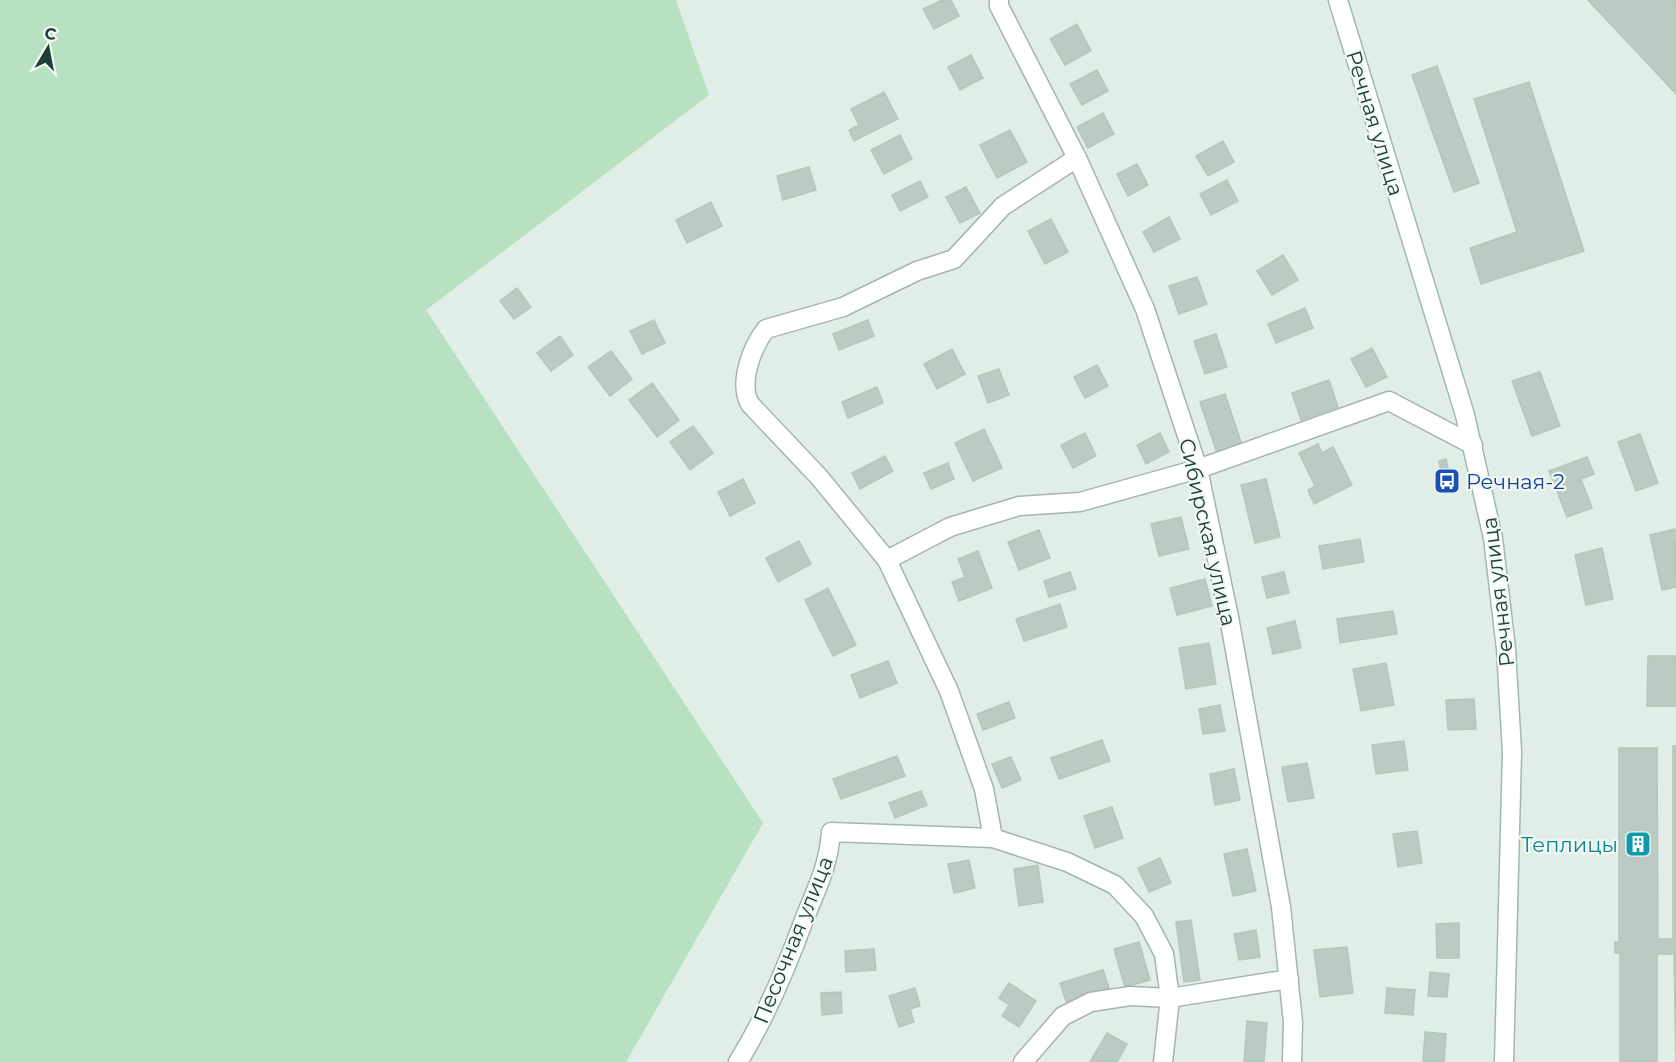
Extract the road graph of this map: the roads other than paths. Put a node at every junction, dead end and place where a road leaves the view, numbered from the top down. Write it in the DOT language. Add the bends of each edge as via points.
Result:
graph roads {
  1 [pos="999,0"];
  2 [pos="1338,0"];
  3 [pos="1077,158"];
  4 [pos="1473,445"];
  5 [pos="1198,469"];
  6 [pos="887,560"];
  7 [pos="993,838"];
  8 [pos="1289,979"];
  9 [pos="1170,998"];
  10 [pos="738,1062"];
  11 [pos="1023,1062"];
  12 [pos="1163,1062"];
  13 [pos="1292,1062"];
  14 [pos="1504,1062"];
  1 -- 3 [label="street, Сибирская улица"];
  2 -- 4 [label="street, Речная улица"];
  3 -- 5 [label="street, Сибирская улица" via="1145,309"];
  3 -- 6 [label="street" via="1003,206 954,259 916,271 843,307 771,327 763,333 751,356 745,387 750,404 819,477"];
  4 -- 5 [label="street" via="1389,401"];
  4 -- 14 [label="street, Речная улица" via="1497,569 1511,712"];
  5 -- 6 [label="street" via="1080,502 1018,506 950,527"];
  5 -- 8 [label="street, Сибирская улица" via="1281,907"];
  6 -- 7 [label="street" via="949,691 984,789"];
  7 -- 9 [label="street, Песочная улица" via="1067,862 1114,885 1144,916 1164,954"];
  7 -- 10 [label="street, Песочная улица" via="831,832 828,861 783,975"];
  8 -- 9 [label="street"];
  8 -- 13 [label="street, Сибирская улица"];
  9 -- 11 [label="street" via="1130,996 1091,1002 1063,1016"];
  9 -- 12 [label="street, Песочная улица"];
}
